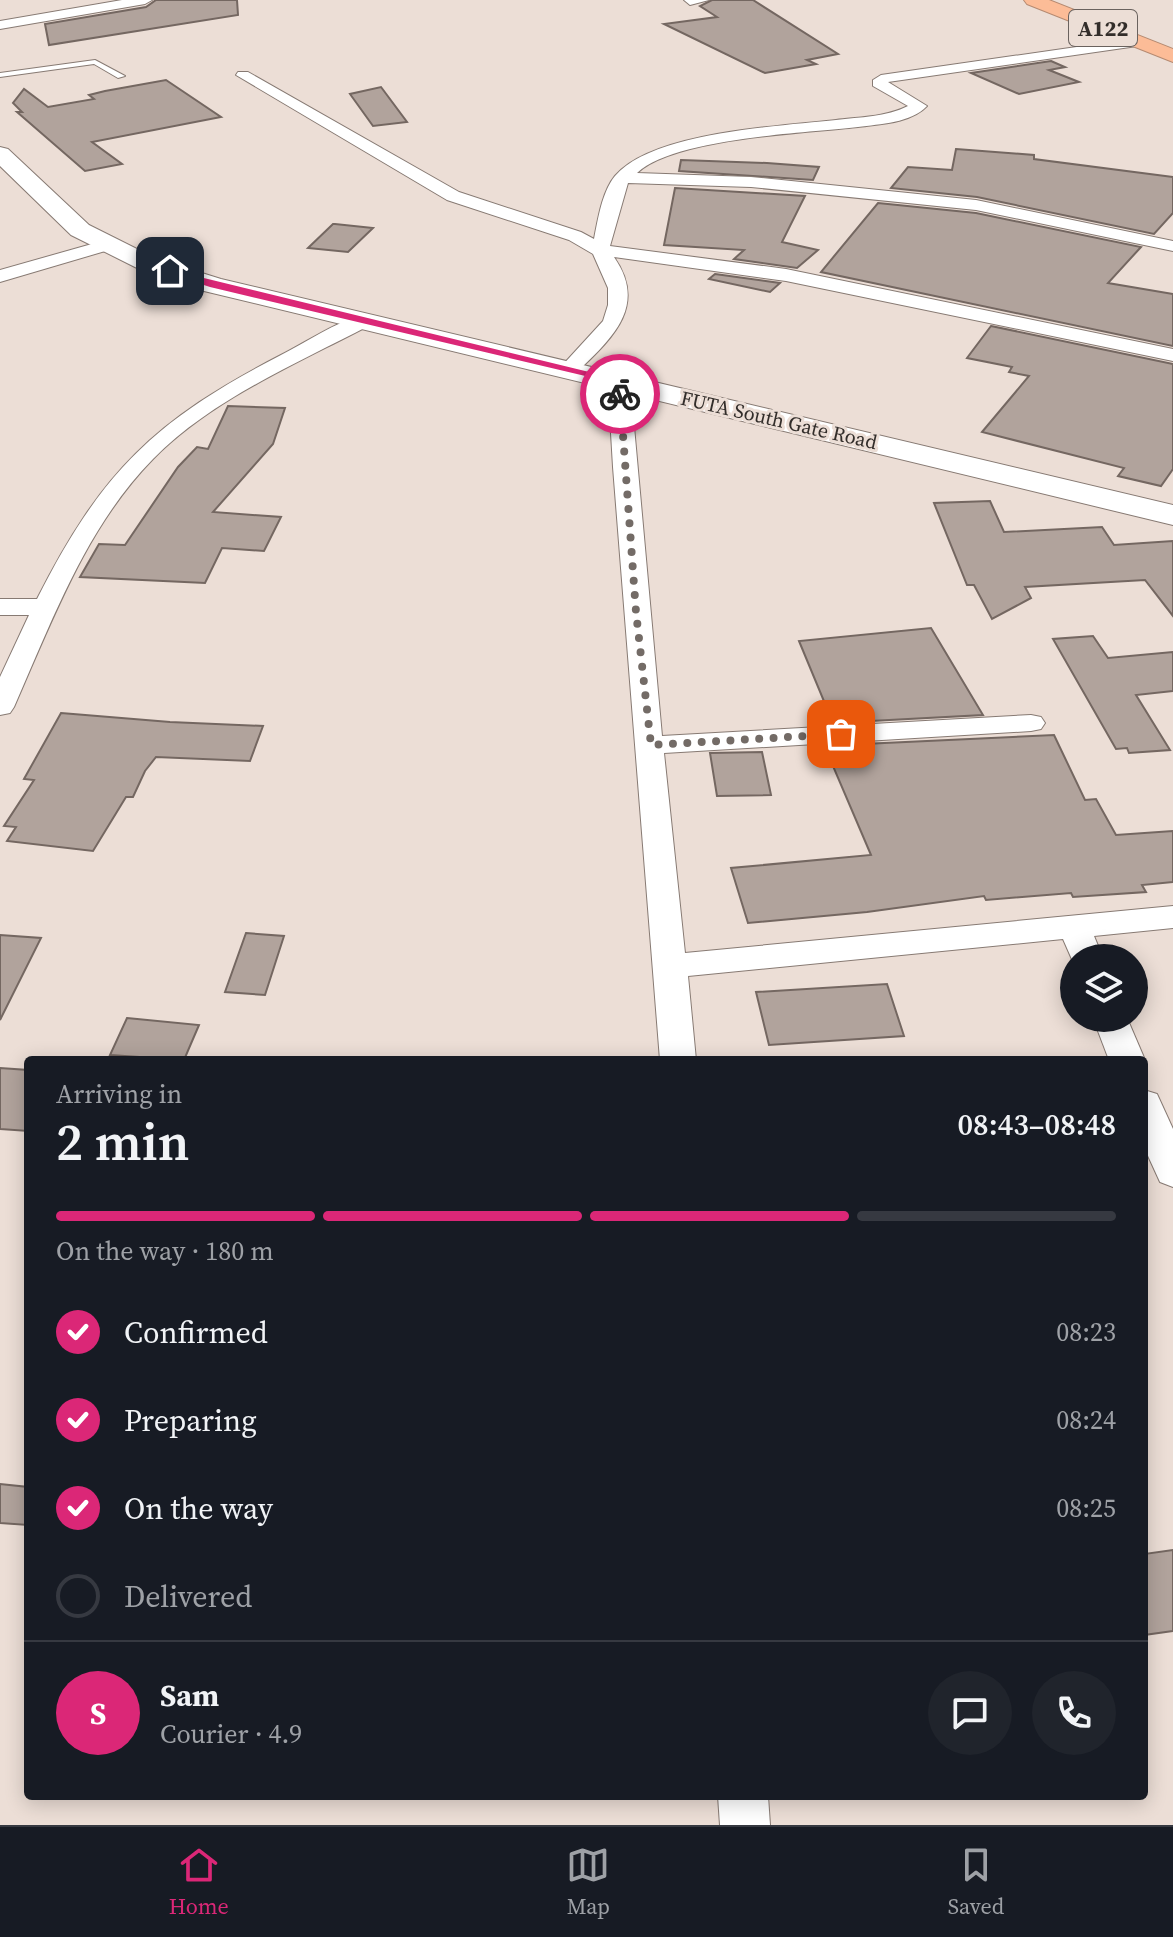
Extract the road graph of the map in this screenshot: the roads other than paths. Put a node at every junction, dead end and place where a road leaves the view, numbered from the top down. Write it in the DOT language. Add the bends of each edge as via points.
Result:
graph roads {
  1 [pos="145,0"];
  2 [pos="1033,0"];
  3 [pos="0,25"];
  4 [pos="1139,42"];
  5 [pos="1173,56"];
  6 [pos="0,75"];
  7 [pos="243,75"];
  8 [pos="121,76"];
  9 [pos="0,154"];
  10 [pos="622,178"];
  11 [pos="106,245"];
  12 [pos="1173,246"];
  13 [pos="600,250"];
  14 [pos="0,276"];
  15 [pos="363,321"];
  16 [pos="1173,355"];
  17 [pos="569,369"];
  18 [pos="619,382"];
  19 [pos="1173,515"];
  20 [pos="0,607"];
  21 [pos="46,607"];
  22 [pos="0,707"];
  23 [pos="1031,723"];
  24 [pos="651,745"];
  25 [pos="1173,917"];
  26 [pos="1081,943"];
  27 [pos="671,966"];
  28 [pos="1116,1032"];
  29 [pos="678,1056"];
  30 [pos="1125,1056"];
  31 [pos="1148,1113"];
  32 [pos="1173,1172"];
  33 [pos="743,1800"];
  34 [pos="745,1825"];
  1 -- 3 [label="street"];
  2 -- 4 [label="highway, A122"];
  4 -- 5 [label="highway, A122"];
  4 -- 10 [label="street" via="881,79 878,83 919,106 878,119 690,144 634,164"];
  6 -- 8 [label="lane" via="95,62"];
  7 -- 13 [label="street" via="453,196 575,236"];
  9 -- 11 [label="main road, FUTA South Gate Road" via="54,208"];
  10 -- 12 [label="street" via="751,182 960,203"];
  10 -- 13 [label="street"];
  11 -- 14 [label="street"];
  11 -- 15 [label="main road, FUTA South Gate Road" via="213,285"];
  13 -- 16 [label="street" via="786,275"];
  13 -- 17 [label="street" via="618,288 618,305 613,322"];
  15 -- 17 [label="main road, FUTA South Gate Road"];
  15 -- 21 [label="street" via="236,389 146,454 92,524"];
  17 -- 18 [label="main road, FUTA South Gate Road"];
  18 -- 19 [label="main road, FUTA South Gate Road"];
  18 -- 24 [label="street"];
  20 -- 21 [label="street"];
  21 -- 22 [label="street"];
  23 -- 24 [label="street"];
  24 -- 27 [label="street"];
  25 -- 26 [label="street"];
  26 -- 27 [label="street"];
  27 -- 29 [label="street"];
  28 -- 30 [label="street"];
  31 -- 32 [label="street"];
  33 -- 34 [label="street"];
}
